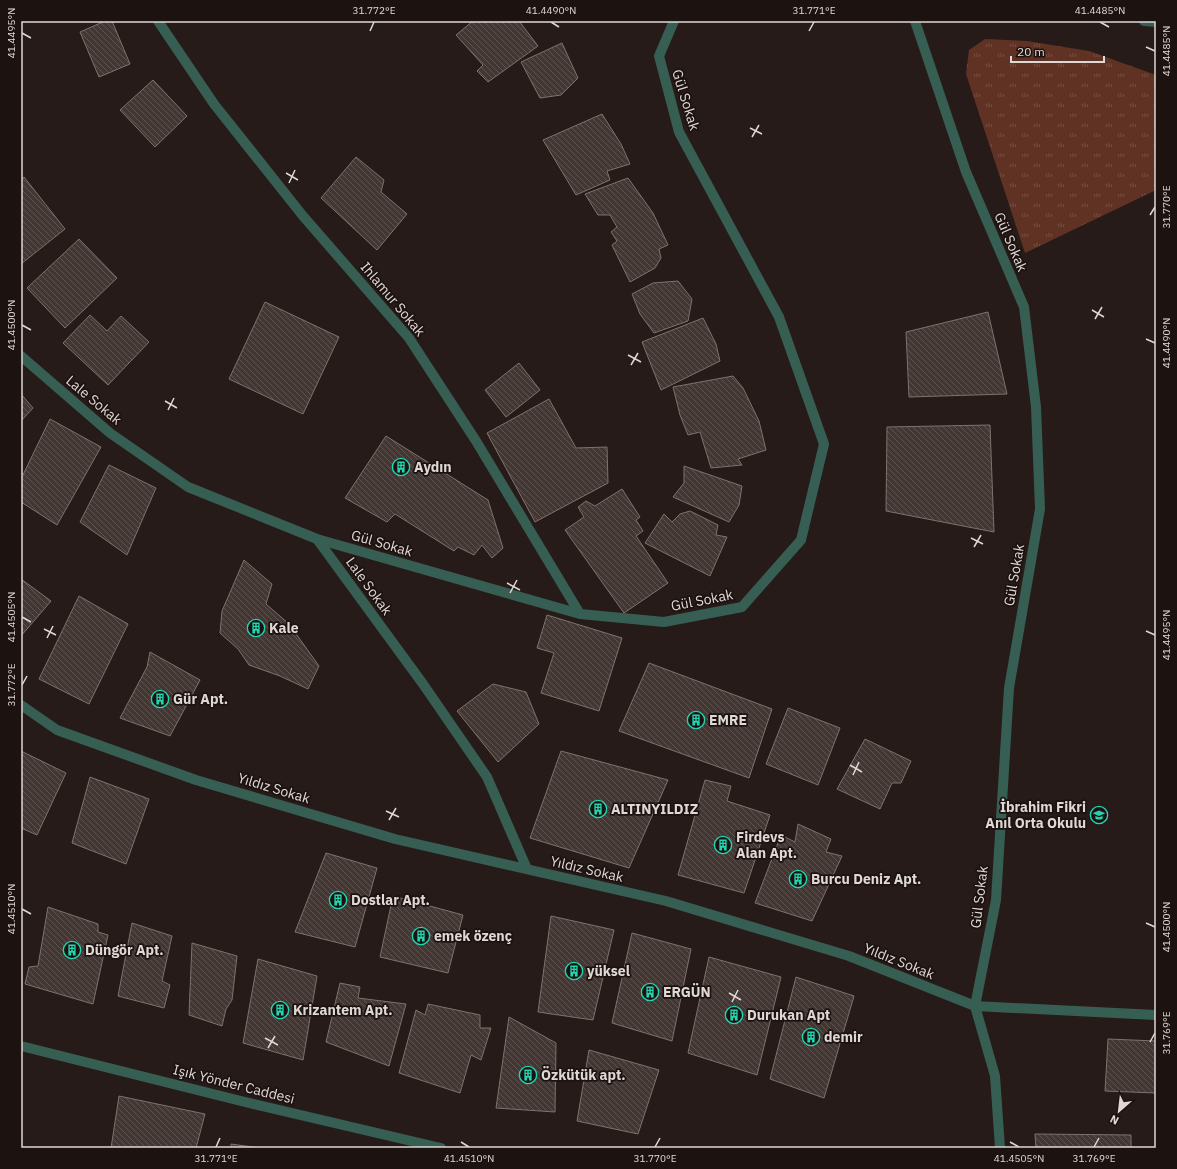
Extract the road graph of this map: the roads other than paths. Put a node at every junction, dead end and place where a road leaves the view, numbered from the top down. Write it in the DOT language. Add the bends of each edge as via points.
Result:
graph roads {
  1 [pos="158,21"];
  2 [pos="674,21"];
  3 [pos="915,21"];
  4 [pos="1144,21"];
  5 [pos="1156,22"];
  6 [pos="21,356"];
  7 [pos="317,539"];
  8 [pos="580,614"];
  9 [pos="21,705"];
  10 [pos="527,869"];
  11 [pos="975,1006"];
  12 [pos="1156,1016"];
  13 [pos="21,1046"];
  14 [pos="441,1148"];
  15 [pos="1000,1148"];
  1 -- 8 [label="street, Ihlamur Sokak" via="214,104 288,197 409,338 476,441"];
  2 -- 8 [label="street, Gül Sokak" via="658,56 679,132 779,317 824,444 801,540 742,607 664,622"];
  3 -- 11 [label="street, Gül Sokak" via="966,172 1024,307 1036,407 1040,509 1009,688 996,900"];
  4 -- 5 [label="street"];
  6 -- 7 [label="street, Lale Sokak" via="110,433 188,487"];
  7 -- 8 [label="street, Gül Sokak"];
  7 -- 10 [label="street, Lale Sokak" via="487,777"];
  9 -- 10 [label="street, Yıldız Sokak" via="57,730 196,780 395,839"];
  10 -- 11 [label="street, Yıldız Sokak" via="666,901 849,956"];
  11 -- 12 [label="street, Yıldız Sokak"];
  11 -- 15 [label="street, Gül Sokak" via="995,1076"];
  13 -- 14 [label="street, Işık Yönder Caddesi"];
}
